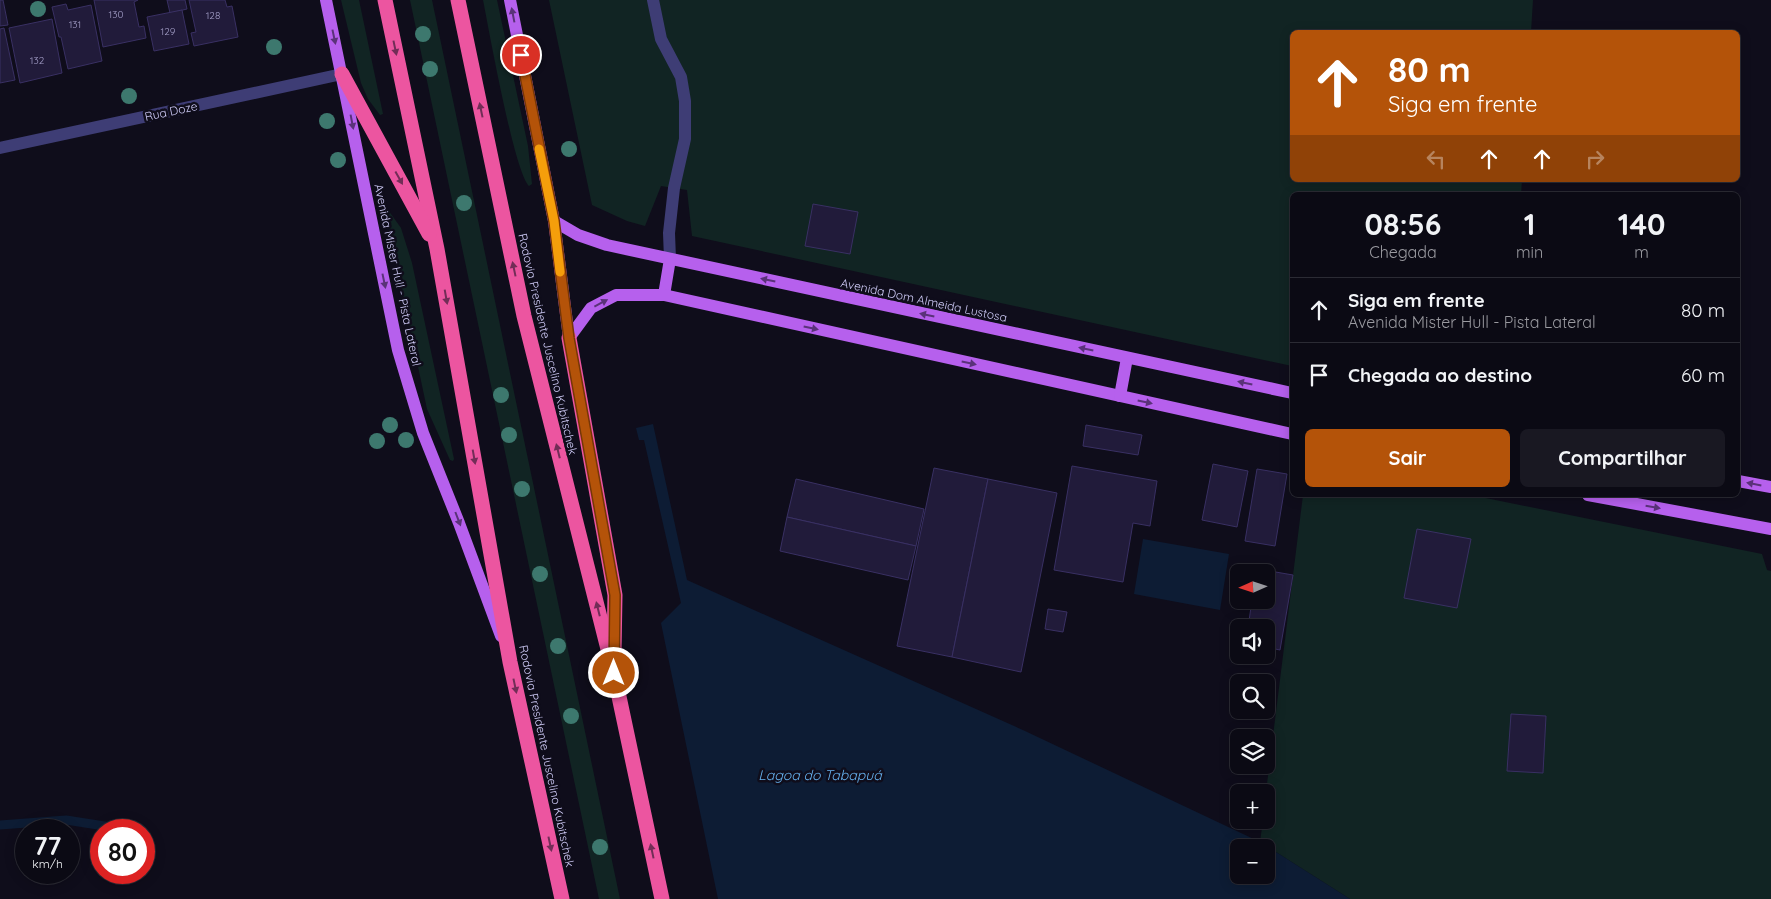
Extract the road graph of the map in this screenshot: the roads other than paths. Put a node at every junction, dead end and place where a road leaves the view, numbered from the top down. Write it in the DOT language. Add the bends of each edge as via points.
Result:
graph roads {
  1 [pos="326,0"];
  2 [pos="385,0"];
  3 [pos="458,0"];
  4 [pos="510,0"];
  5 [pos="653,0"];
  6 [pos="342,74"];
  7 [pos="0,148"];
  8 [pos="554,221"];
  9 [pos="437,249"];
  10 [pos="670,259"];
  11 [pos="664,295"];
  12 [pos="569,338"];
  13 [pos="1128,358"];
  14 [pos="1290,393"];
  15 [pos="1120,396"];
  16 [pos="1290,434"];
  17 [pos="1740,480"];
  18 [pos="1771,487"];
  19 [pos="1599,497"];
  20 [pos="1771,529"];
  21 [pos="510,662"];
  22 [pos="614,673"];
  23 [pos="562,899"];
  24 [pos="662,899"];
  1 -- 6 [label="main road, Avenida Mister Hull - Pista Lateral, one-way"];
  2 -- 9 [label="highway, Rodovia Presidente Juscelino Kubitschek, one-way"];
  22 -- 3 [label="highway, Rodovia Presidente Juscelino Kubitschek, one-way" via="524,316"];
  8 -- 4 [label="main road, one-way"];
  5 -- 10 [label="street" via="661,39 681,77 685,101 685,139 674,188"];
  6 -- 7 [label="street, Rua Doze"];
  6 -- 9 [label="highway, one-way"];
  6 -- 21 [label="main road, Avenida Mister Hull - Pista Lateral, one-way" via="398,350 423,433"];
  8 -- 10 [label="main road, Avenida Dom Almeida Lustosa" via="578,236"];
  8 -- 12 [label="main road"];
  9 -- 21 [label="highway, Rodovia Presidente Juscelino Kubitschek, one-way"];
  10 -- 11 [label="main road"];
  13 -- 10 [label="main road, Avenida Dom Almeida Lustosa, one-way"];
  12 -- 11 [label="main road, one-way" via="591,308 616,295"];
  11 -- 15 [label="main road, one-way"];
  12 -- 22 [label="highway" via="615,595"];
  14 -- 13 [label="main road, Avenida Dom Almeida Lustosa, one-way"];
  13 -- 15 [label="main road"];
  15 -- 16 [label="main road, one-way"];
  18 -- 17 [label="main road, one-way"];
  19 -- 20 [label="main road, one-way"];
  21 -- 23 [label="highway, Rodovia Presidente Juscelino Kubitschek, one-way"];
  24 -- 22 [label="highway, Rodovia Presidente Juscelino Kubitschek, one-way"];
}
